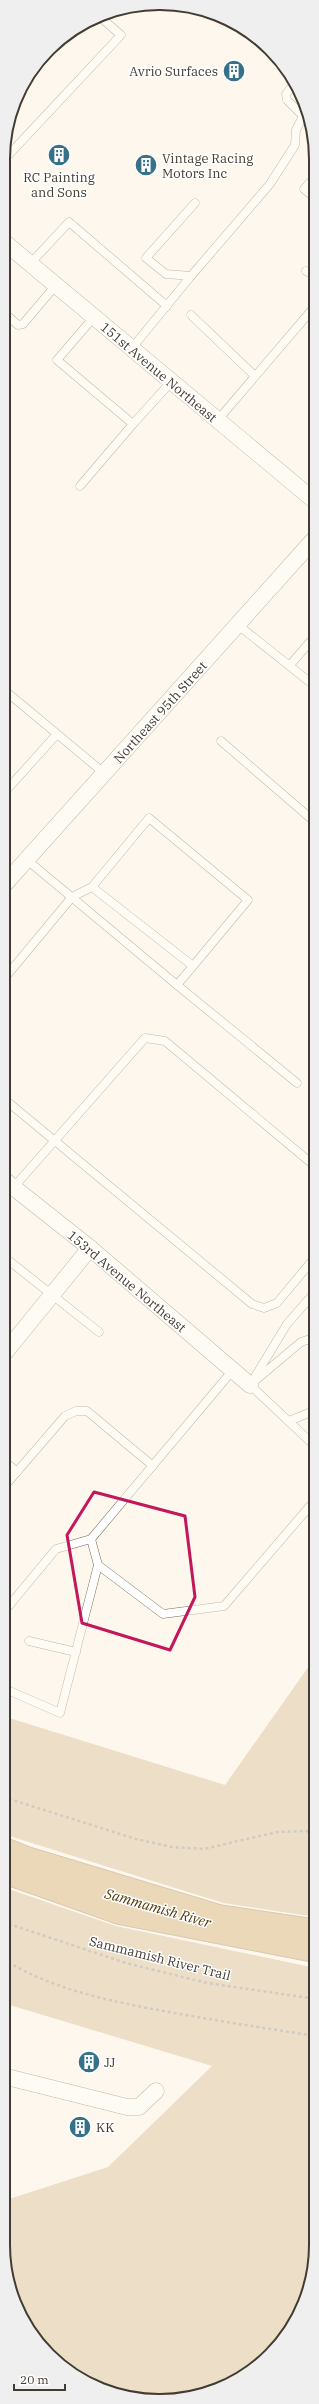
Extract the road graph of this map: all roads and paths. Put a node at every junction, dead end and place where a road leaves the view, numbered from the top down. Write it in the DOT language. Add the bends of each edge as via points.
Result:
graph roads {
  1 [pos="104,20"];
  2 [pos="291,88"];
  3 [pos="302,115"];
  4 [pos="303,117"];
  5 [pos="10,154"];
  6 [pos="309,184"];
  7 [pos="309,193"];
  8 [pos="195,202"];
  9 [pos="10,247"];
  10 [pos="30,264"];
  11 [pos="306,271"];
  12 [pos="309,272"];
  13 [pos="191,276"];
  14 [pos="56,285"];
  15 [pos="167,306"];
  16 [pos="309,313"];
  17 [pos="191,315"];
  18 [pos="94,317"];
  19 [pos="10,318"];
  20 [pos="132,348"];
  21 [pos="255,376"];
  22 [pos="171,382"];
  23 [pos="217,421"];
  24 [pos="133,424"];
  25 [pos="80,486"];
  26 [pos="309,496"];
  27 [pos="309,545"];
  28 [pos="238,625"];
  29 [pos="309,643"];
  30 [pos="290,665"];
  31 [pos="309,681"];
  32 [pos="10,695"];
  33 [pos="57,734"];
  34 [pos="221,741"];
  35 [pos="104,773"];
  36 [pos="10,786"];
  37 [pos="309,817"];
  38 [pos="27,860"];
  39 [pos="10,878"];
  40 [pos="92,887"];
  41 [pos="72,897"];
  42 [pos="193,966"];
  43 [pos="10,969"];
  44 [pos="177,985"];
  45 [pos="297,1083"];
  46 [pos="10,1104"];
  47 [pos="54,1141"];
  48 [pos="309,1161"];
  49 [pos="10,1181"];
  50 [pos="10,1185"];
  51 [pos="90,1248"];
  52 [pos="10,1262"];
  53 [pos="309,1264"];
  54 [pos="52,1296"];
  55 [pos="309,1299"];
  56 [pos="99,1332"];
  57 [pos="309,1339"];
  58 [pos="10,1347"];
  59 [pos="233,1370"];
  60 [pos="250,1385"];
  61 [pos="309,1413"];
  62 [pos="289,1422"];
  63 [pos="309,1441"];
  64 [pos="10,1466"];
  65 [pos="153,1466"];
  66 [pos="17,1472"];
  67 [pos="10,1480"];
  68 [pos="309,1511"];
  69 [pos="91,1539"];
  70 [pos="98,1565"];
  71 [pos="10,1605"];
  72 [pos="29,1641"];
  73 [pos="76,1652"];
  74 [pos="10,1691"];
  75 [pos="10,1799"];
  76 [pos="309,1832"];
  77 [pos="10,1924"];
  78 [pos="10,1964"];
  79 [pos="309,1998"];
  80 [pos="309,2035"];
  81 [pos="10,2078"];
  82 [pos="156,2092"];
  1 -- 5 [label="lane" via="121,35"];
  2 -- 3 [label="lane" via="286,94 287,100"];
  4 -- 13 [label="lane" via="296,130 295,145 270,184"];
  6 -- 7 [label="lane" via="304,189"];
  8 -- 13 [label="lane" via="146,258 166,274"];
  9 -- 10 [label="street, 151st Avenue Northeast"];
  10 -- 14 [label="street, 151st Avenue Northeast"];
  10 -- 15 [label="lane" via="68,222"];
  11 -- 12 [label="lane"];
  13 -- 15 [label="lane"];
  14 -- 18 [label="street, 151st Avenue Northeast"];
  14 -- 19 [label="lane" via="23,324 18,325"];
  15 -- 20 [label="lane"];
  16 -- 21 [label="lane"];
  17 -- 21 [label="lane"];
  18 -- 20 [label="street, 151st Avenue Northeast"];
  18 -- 24 [label="lane" via="57,360"];
  20 -- 22 [label="street, 151st Avenue Northeast"];
  21 -- 23 [label="lane"];
  22 -- 23 [label="street, 151st Avenue Northeast"];
  22 -- 24 [label="lane"];
  23 -- 26 [label="street, 151st Avenue Northeast"];
  24 -- 25 [label="lane"];
  27 -- 28 [label="street, Northeast 95th Street"];
  28 -- 30 [label="lane"];
  28 -- 35 [label="street, Northeast 95th Street"];
  29 -- 30 [label="lane"];
  30 -- 31 [label="lane"];
  32 -- 33 [label="lane"];
  33 -- 35 [label="lane"];
  33 -- 36 [label="lane"];
  34 -- 37 [label="lane"];
  35 -- 38 [label="street, Northeast 95th Street"];
  38 -- 39 [label="street, Northeast 95th Street"];
  38 -- 41 [label="lane"];
  40 -- 41 [label="lane"];
  40 -- 42 [label="lane"];
  40 -- 42 [label="lane" via="149,818 248,900"];
  41 -- 43 [label="lane"];
  41 -- 44 [label="lane"];
  42 -- 44 [label="lane"];
  44 -- 45 [label="lane"];
  46 -- 47 [label="lane"];
  47 -- 48 [label="lane" via="145,1038 165,1041"];
  47 -- 49 [label="lane"];
  47 -- 53 [label="lane" via="252,1304 264,1308 277,1303"];
  50 -- 51 [label="street, 153rd Avenue Northeast"];
  51 -- 54 [label="street"];
  51 -- 59 [label="street, 153rd Avenue Northeast"];
  52 -- 54 [label="lane"];
  54 -- 56 [label="lane"];
  54 -- 58 [label="street"];
  55 -- 60 [label="lane" via="288,1324"];
  57 -- 60 [label="lane" via="301,1342"];
  59 -- 60 [label="street, 153rd Avenue Northeast"];
  59 -- 65 [label="lane"];
  60 -- 62 [label="lane"];
  61 -- 62 [label="lane"];
  62 -- 63 [label="lane"];
  64 -- 66 [label="lane"];
  65 -- 66 [label="lane" via="82,1410 65,1416"];
  65 -- 69 [label="lane"];
  66 -- 67 [label="lane"];
  68 -- 70 [label="lane" via="224,1606 163,1614"];
  69 -- 70 [label="lane"];
  69 -- 71 [label="lane" via="56,1549"];
  70 -- 73 [label="lane"];
  72 -- 73 [label="lane"];
  73 -- 74 [label="lane" via="60,1713"];
  75 -- 76 [label="path" via="136,1839 172,1847 204,1849 276,1832"];
  77 -- 79 [label="path, Sammamish River Trail" via="126,1963 200,1981"];
  78 -- 80 [label="path" via="64,1987 129,2005"];
  81 -- 82 [label="street" via="127,2107 139,2107"];
}
